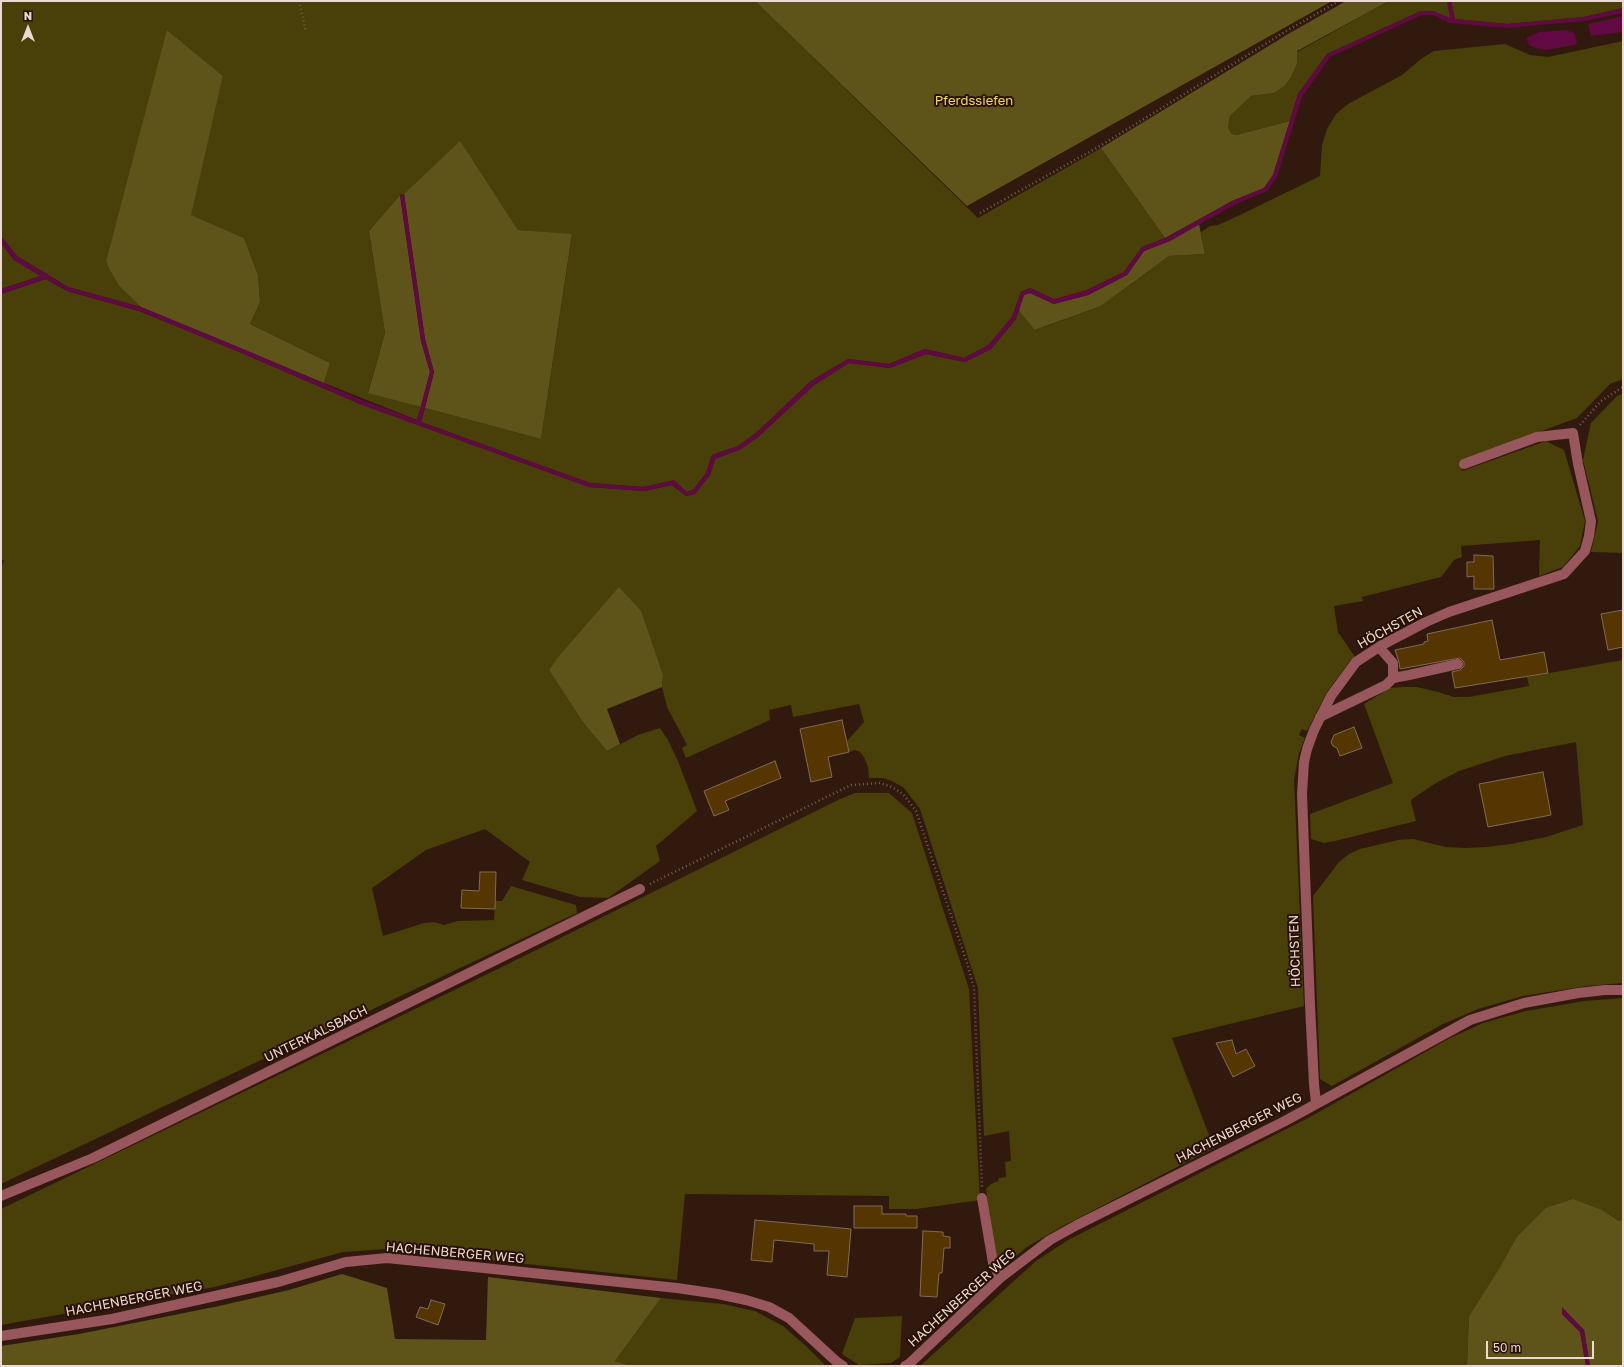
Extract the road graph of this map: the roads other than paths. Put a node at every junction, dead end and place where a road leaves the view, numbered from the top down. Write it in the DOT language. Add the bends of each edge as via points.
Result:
graph roads {
  1 [pos="1464,464"];
  2 [pos="1379,647"];
  3 [pos="1458,664"];
  4 [pos="1393,678"];
  5 [pos="1320,717"];
  6 [pos="640,889"];
  7 [pos="1623,990"];
  8 [pos="1316,1103"];
  9 [pos="1,1196"];
  10 [pos="982,1198"];
  11 [pos="1000,1278"];
  12 [pos="1,1336"];
  13 [pos="843,1366"];
  14 [pos="905,1366"];
  1 -- 2 [label="street, HÖCHSTEN" via="1537,437 1573,433 1591,521 1585,551 1564,574 1449,612"];
  2 -- 4 [label="street" via="1393,663"];
  2 -- 5 [label="street, HÖCHSTEN" via="1356,662 1331,696"];
  3 -- 4 [label="street"];
  4 -- 5 [label="street" via="1386,685"];
  5 -- 8 [label="street, HÖCHSTEN" via="1307,749 1302,794"];
  6 -- 9 [label="street, UNTERKALSBACH" via="93,1158"];
  7 -- 8 [label="street, HACHENBERGER WEG" via="1578,993 1524,1003 1470,1020"];
  8 -- 11 [label="street, HACHENBERGER WEG" via="1077,1225 1050,1240"];
  10 -- 11 [label="street" via="993,1263"];
  11 -- 14 [label="street, HACHENBERGER WEG"];
  12 -- 13 [label="street, HACHENBERGER WEG" via="112,1319 278,1282 346,1262 387,1258 677,1288 746,1300 769,1307 789,1318"];
}
